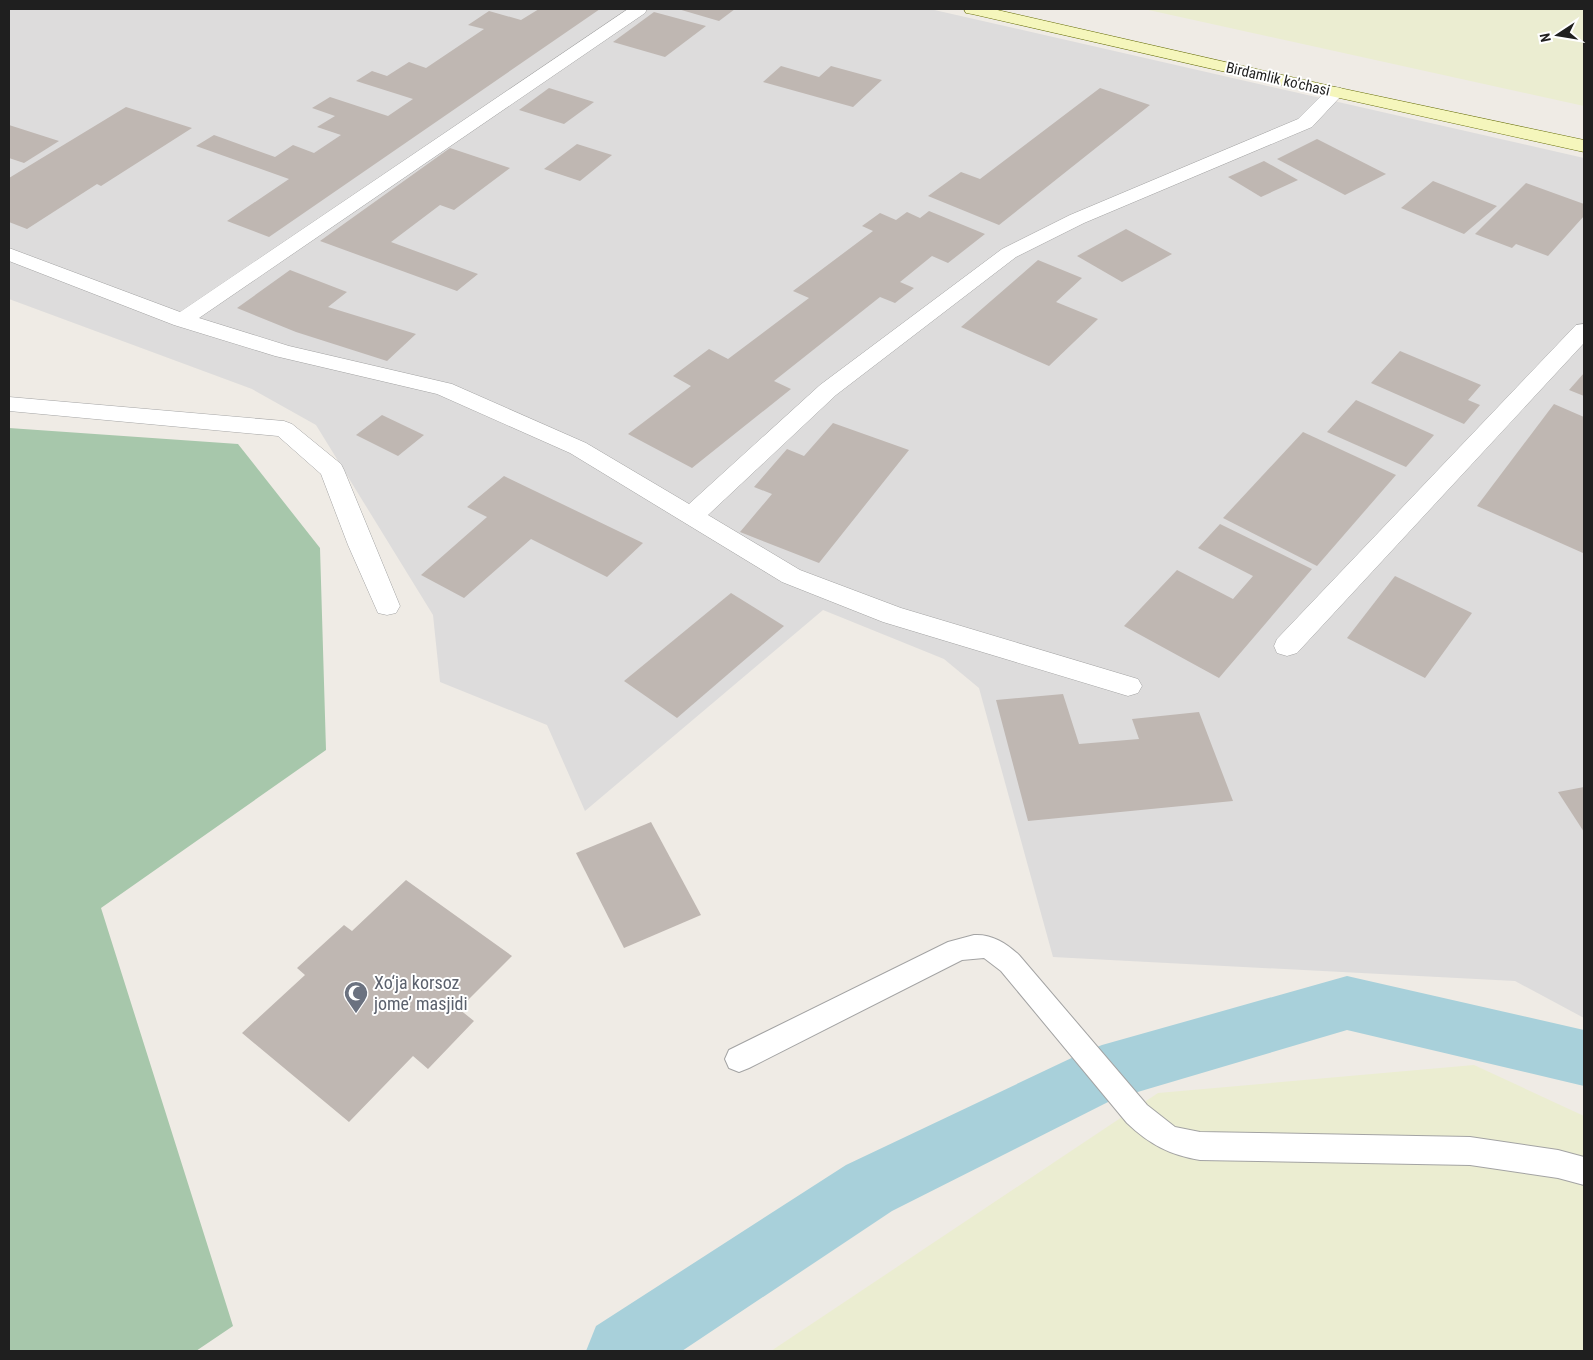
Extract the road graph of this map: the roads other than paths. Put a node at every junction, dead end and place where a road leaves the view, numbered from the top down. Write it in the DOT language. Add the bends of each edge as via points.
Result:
graph roads {
  1 [pos="639,9"];
  2 [pos="972,9"];
  3 [pos="1335,92"];
  4 [pos="1584,146"];
  5 [pos="9,254"];
  6 [pos="182,320"];
  7 [pos="1584,330"];
  8 [pos="9,404"];
  9 [pos="690,516"];
  10 [pos="387,606"];
  11 [pos="1287,646"];
  12 [pos="1128,686"];
  13 [pos="739,1059"];
  14 [pos="1584,1171"];
  1 -- 6 [label="street"];
  2 -- 3 [label="street, Birdamlik ko'chasi"];
  3 -- 4 [label="street, Birdamlik ko'chasi"];
  3 -- 9 [label="street" via="1305,123 1077,218 1009,253 828,390"];
  5 -- 6 [label="street"];
  6 -- 9 [label="street" via="283,351 444,389 578,448"];
  7 -- 11 [label="street"];
  8 -- 10 [label="street" via="284,429 332,470"];
  9 -- 12 [label="street" via="791,576 882,612"];
  13 -- 14 [label="lane" via="957,950 978,946 994,949 1010,963 1137,1114 1158,1134 1180,1144 1470,1151"];
}
